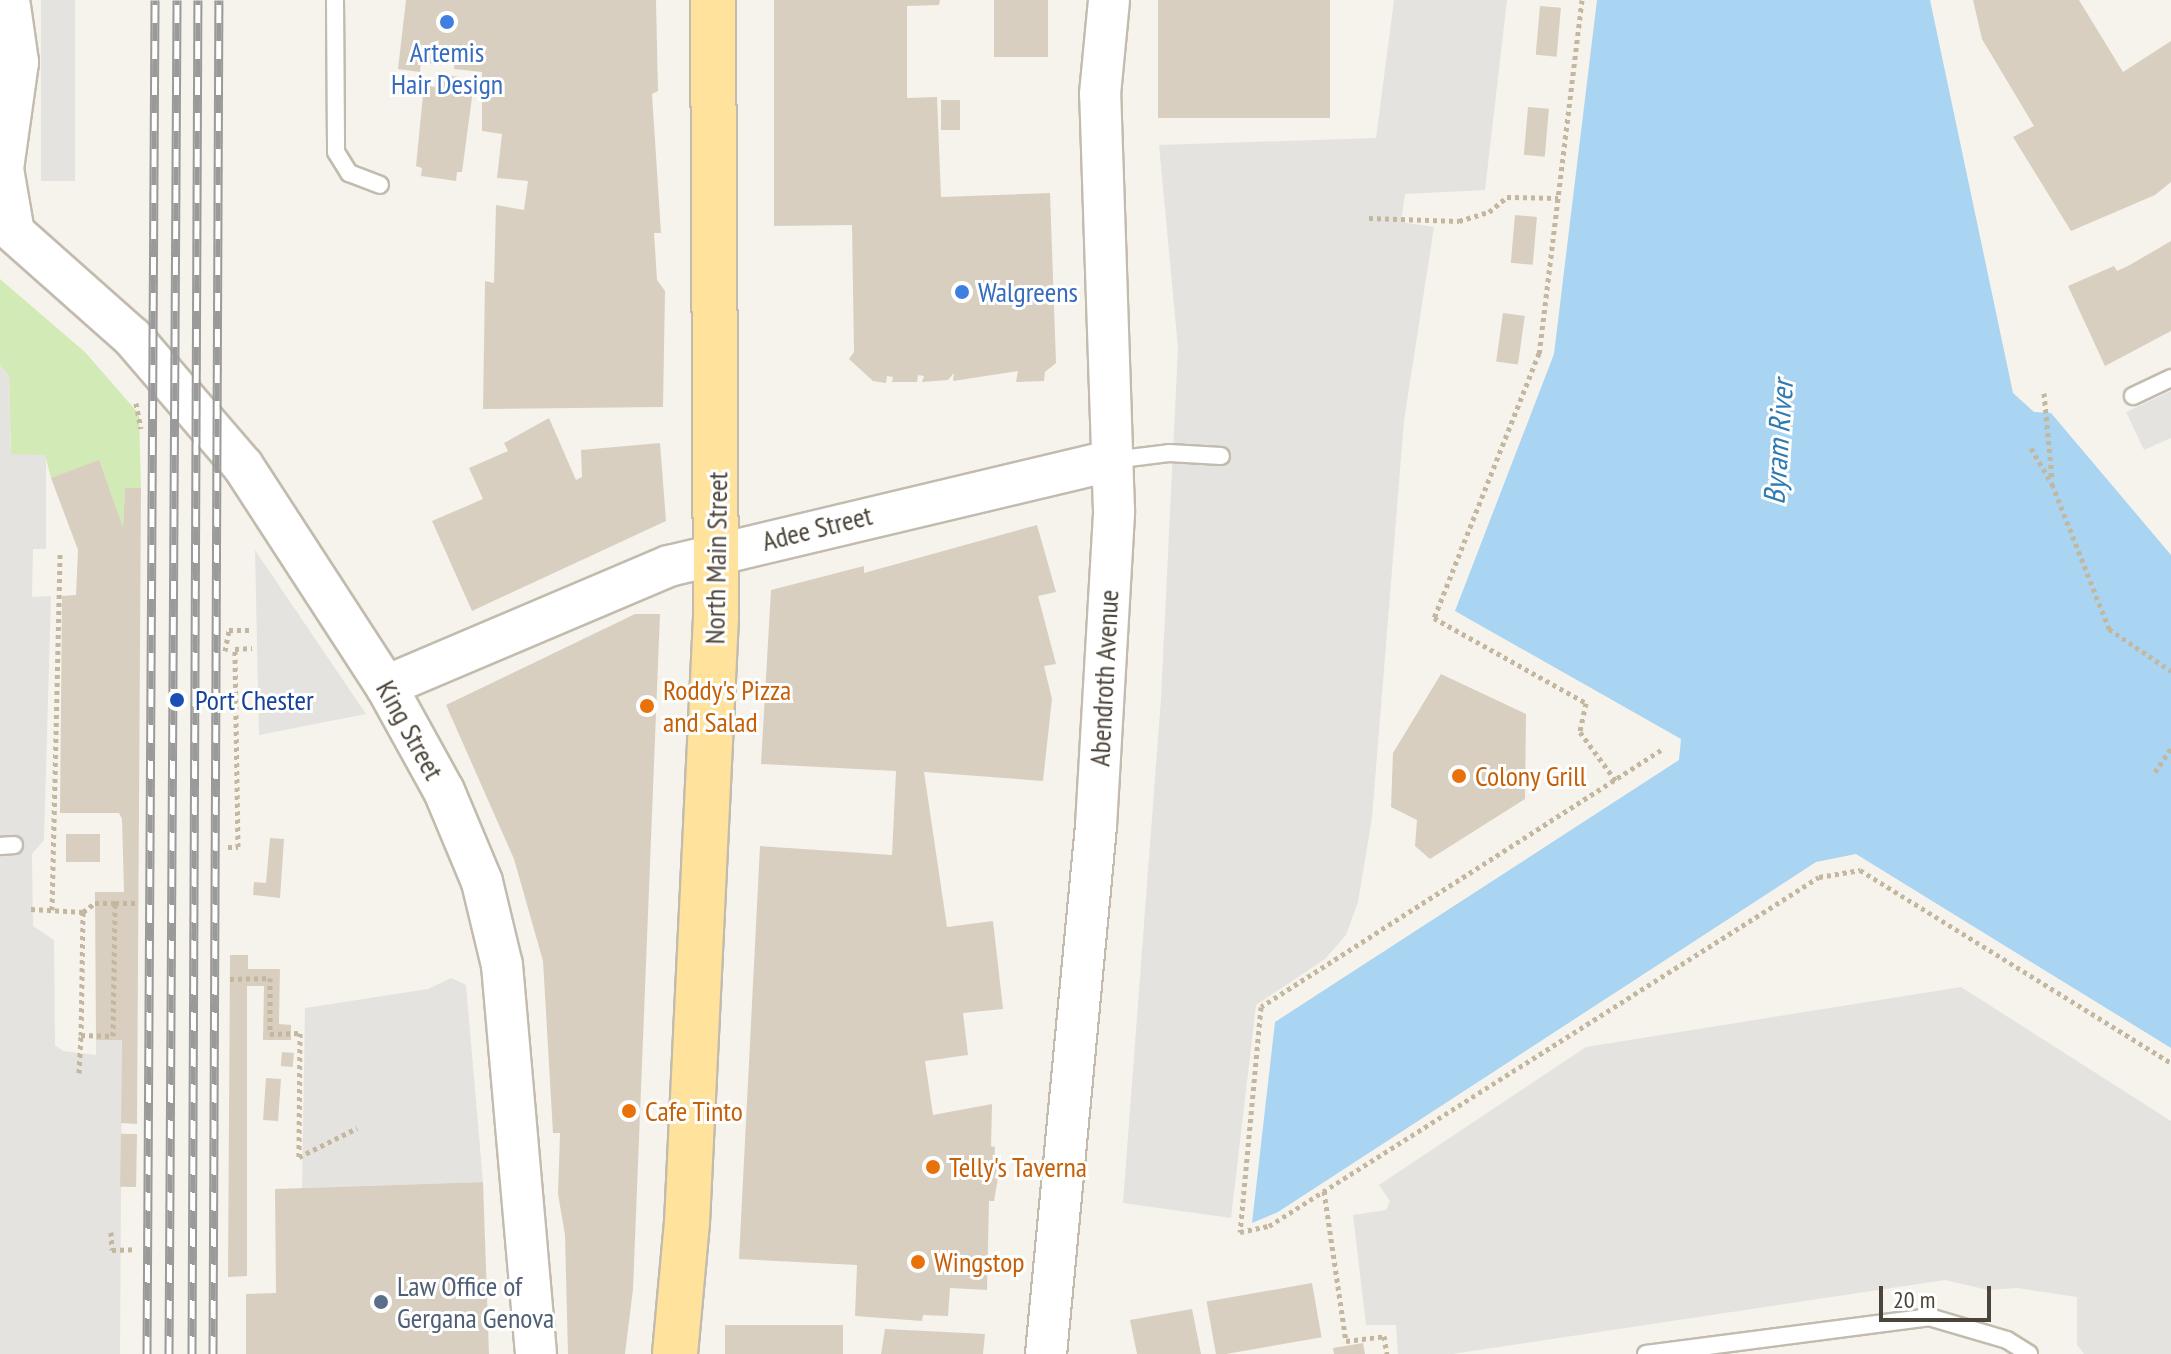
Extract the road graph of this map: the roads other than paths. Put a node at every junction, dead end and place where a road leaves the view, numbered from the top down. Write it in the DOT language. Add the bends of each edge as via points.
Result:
graph roads {
  1 [pos="335,0"];
  2 [pos="713,0"];
  3 [pos="1109,0"];
  4 [pos="7,9"];
  5 [pos="380,185"];
  6 [pos="7,223"];
  7 [pos="2171,378"];
  8 [pos="2133,396"];
  9 [pos="1221,456"];
  10 [pos="1113,460"];
  11 [pos="717,553"];
  12 [pos="386,686"];
  13 [pos="536,1354"];
  14 [pos="675,1354"];
  15 [pos="1046,1354"];
  16 [pos="1646,1354"];
  17 [pos="2029,1354"];
  1 -- 5 [label="lane" via="336,152 349,173"];
  2 -- 11 [label="main road, North Main Street"];
  3 -- 10 [label="street, Abendroth Avenue" via="1100,94"];
  4 -- 6 [label="street, King Street" via="18,62 3,169"];
  6 -- 12 [label="street, King Street" via="132,337 200,411 272,506"];
  7 -- 8 [label="lane"];
  9 -- 10 [label="lane, Adee Street" via="1169,453"];
  10 -- 11 [label="street, Adee Street"];
  10 -- 15 [label="street, Abendroth Avenue" via="1096,826"];
  11 -- 12 [label="street, Adee Street" via="649,573"];
  11 -- 14 [label="main road, North Main Street" via="687,1223"];
  12 -- 13 [label="street, King Street" via="444,791 494,923 518,1119"];
  16 -- 17 [label="lane" via="1929,1317 2007,1340"];
}
